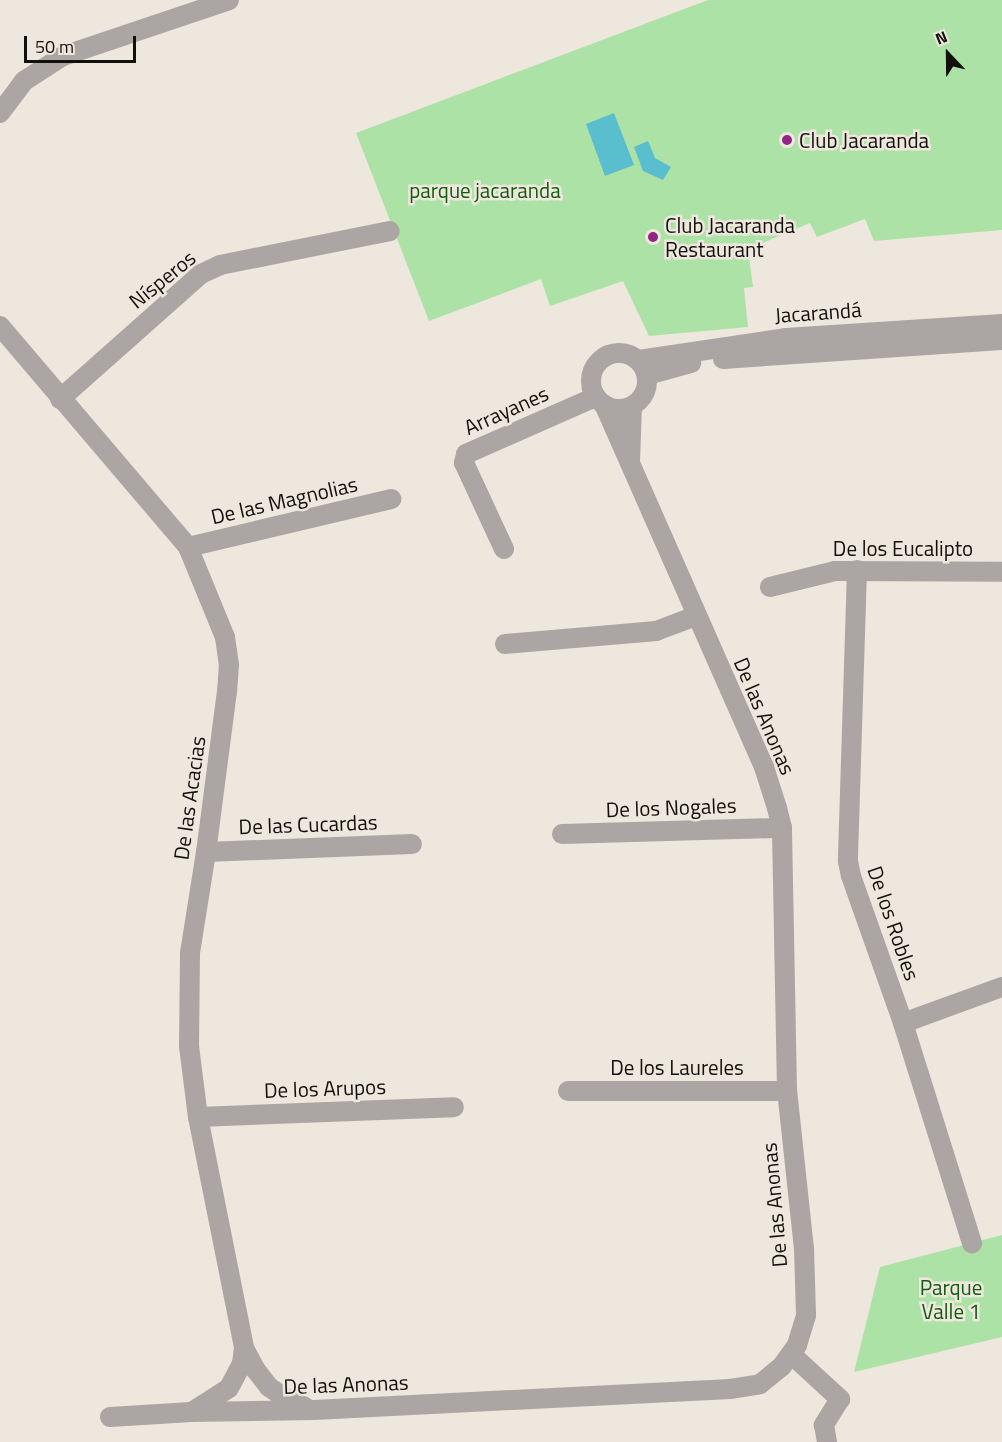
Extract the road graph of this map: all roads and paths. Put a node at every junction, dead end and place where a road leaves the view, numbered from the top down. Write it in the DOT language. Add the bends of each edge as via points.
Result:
graph roads {
  1 [pos="229,0"];
  2 [pos="0,113"];
  3 [pos="390,231"];
  4 [pos="1002,324"];
  5 [pos="0,326"];
  6 [pos="959,335"];
  7 [pos="1002,340"];
  8 [pos="643,367"];
  9 [pos="60,399"];
  10 [pos="599,401"];
  11 [pos="632,406"];
  12 [pos="629,468"];
  13 [pos="391,500"];
  14 [pos="188,548"];
  15 [pos="504,549"];
  16 [pos="857,570"];
  17 [pos="1002,572"];
  18 [pos="770,587"];
  19 [pos="696,616"];
  20 [pos="505,644"];
  21 [pos="782,828"];
  22 [pos="562,834"];
  23 [pos="412,844"];
  24 [pos="206,852"];
  25 [pos="1002,987"];
  26 [pos="903,1023"];
  27 [pos="568,1091"];
  28 [pos="787,1091"];
  29 [pos="454,1107"];
  30 [pos="198,1117"];
  31 [pos="972,1243"];
  32 [pos="244,1348"];
  33 [pos="790,1354"];
  34 [pos="314,1410"];
  35 [pos="191,1412"];
  36 [pos="110,1417"];
  37 [pos="827,1442"];
  1 -- 2 [label="street" via="63,56 24,81"];
  3 -- 9 [label="street, Nísperos" via="220,264 201,274"];
  4 -- 6 [label="street, Jacarandá"];
  5 -- 9 [label="street, De las Acacias"];
  6 -- 7 [label="street, Jacarandá"];
  6 -- 8 [label="street, Jacarandá" via="786,338"];
  8 -- 10 [label="street" via="628,353 604,356 590,376"];
  8 -- 11 [label="street" via="645,393"];
  9 -- 14 [label="street, De las Acacias"];
  10 -- 11 [label="street" via="622,409"];
  10 -- 12 [label="street, De las Anonas"];
  10 -- 15 [label="street, Arrayanes" via="466,454 464,463"];
  11 -- 12 [label="street"];
  12 -- 19 [label="street, De las Anonas"];
  13 -- 14 [label="street, De las Magnolias"];
  14 -- 24 [label="street, De las Acacias" via="225,637 228,664"];
  16 -- 17 [label="street, De los Eucalipto"];
  16 -- 18 [label="street, De los Eucalipto" via="818,574"];
  16 -- 26 [label="street, De los Robles" via="848,861"];
  19 -- 20 [label="street" via="656,631"];
  19 -- 21 [label="street, De las Anonas" via="764,767"];
  21 -- 22 [label="street, De los Nogales"];
  21 -- 28 [label="street, De las Anonas"];
  23 -- 24 [label="street, De las Cucardas"];
  24 -- 30 [label="street, De las Acacias" via="190,953 189,1046"];
  25 -- 26 [label="street"];
  26 -- 31 [label="street, De los Robles"];
  27 -- 28 [label="street, De los Laureles"];
  28 -- 33 [label="street, De las Anonas" via="804,1249 806,1315 797,1345"];
  29 -- 30 [label="street, De los Arupos"];
  30 -- 32 [label="street, De las Acacias"];
  32 -- 34 [label="street" via="269,1387"];
  32 -- 35 [label="street" via="242,1364 229,1388"];
  33 -- 34 [label="street, De las Anonas" via="760,1384 730,1389"];
  33 -- 37 [label="street" via="840,1399 824,1425"];
  34 -- 35 [label="street, De las Anonas"];
  35 -- 36 [label="street, De las Anonas"];
}
